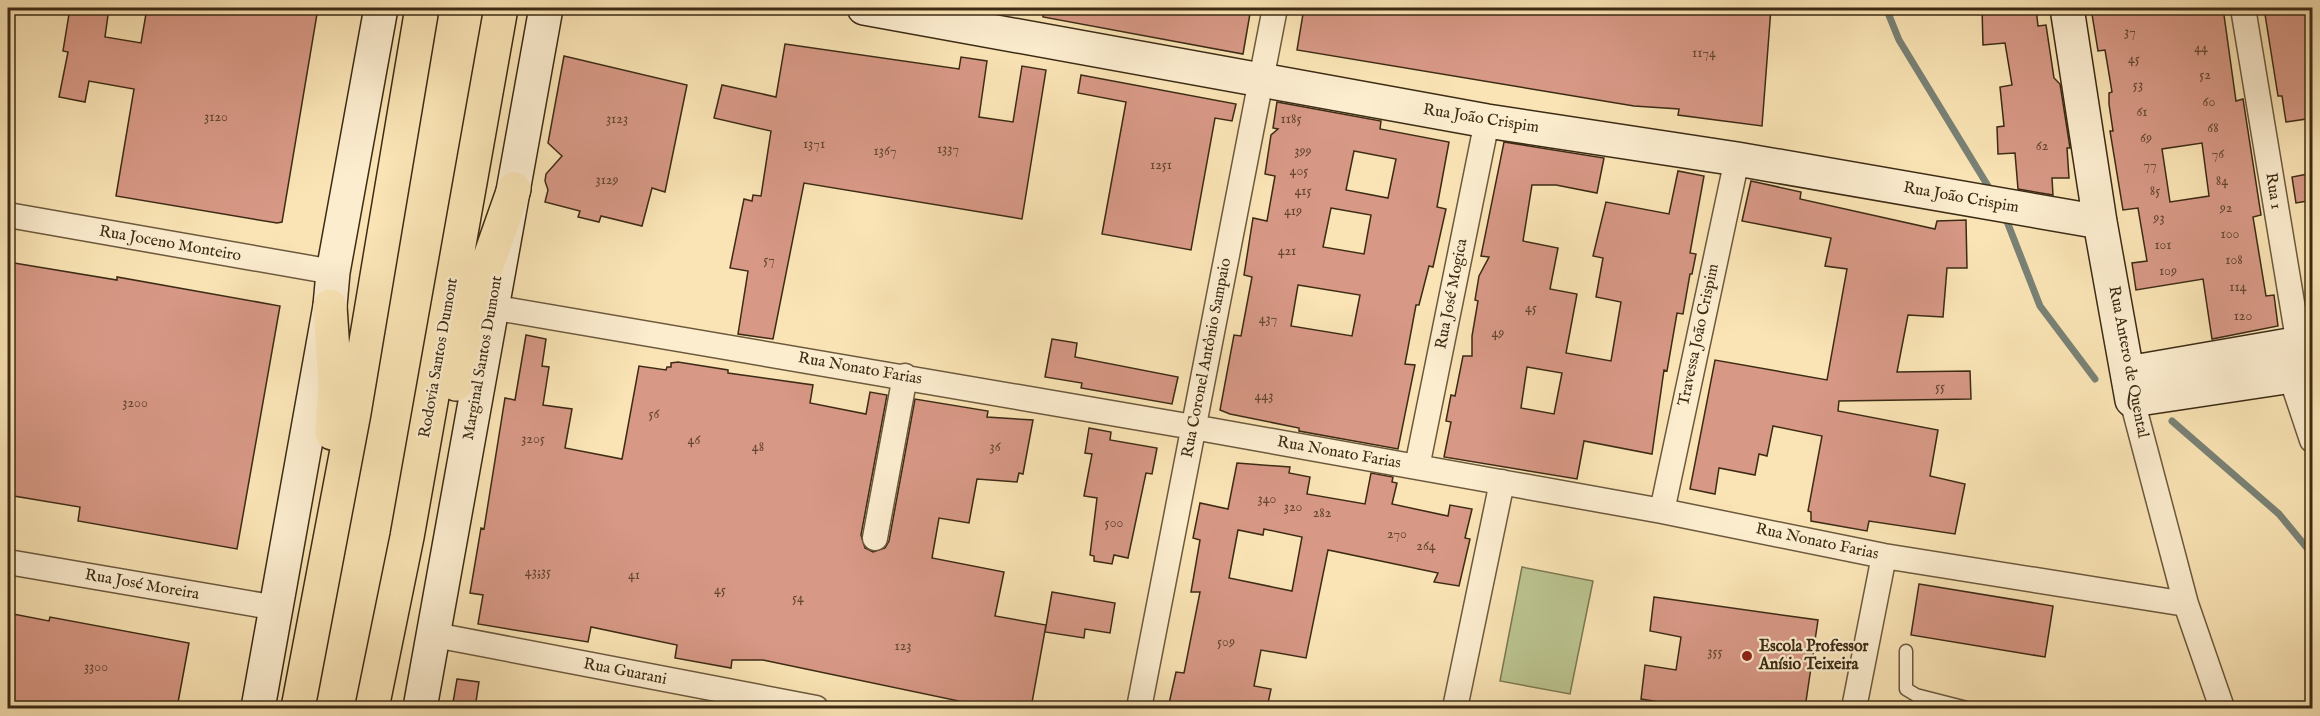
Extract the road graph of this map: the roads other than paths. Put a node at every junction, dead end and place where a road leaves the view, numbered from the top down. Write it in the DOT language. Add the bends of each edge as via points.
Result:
graph roads {
  1 [pos="381,8"];
  2 [pos="422,8"];
  3 [pos="501,8"];
  4 [pos="546,8"];
  5 [pos="864,8"];
  6 [pos="1275,8"];
  7 [pos="2067,8"];
  8 [pos="2243,8"];
  9 [pos="1261,81"];
  10 [pos="1487,121"];
  11 [pos="1737,159"];
  12 [pos="514,189"];
  13 [pos="8,215"];
  14 [pos="2100,222"];
  15 [pos="333,272"];
  16 [pos="330,306"];
  17 [pos="491,307"];
  18 [pos="2300,359"];
  19 [pos="905,376"];
  20 [pos="2130,386"];
  21 [pos="1193,427"];
  22 [pos="2313,440"];
  23 [pos="1418,467"];
  24 [pos="1502,482"];
  25 [pos="1662,511"];
  26 [pos="407,537"];
  27 [pos="875,538"];
  28 [pos="1884,556"];
  29 [pos="8,561"];
  30 [pos="324,578"];
  31 [pos="2186,604"];
  32 [pos="277,608"];
  33 [pos="435,635"];
  34 [pos="1906,651"];
  35 [pos="258,708"];
  36 [pos="298,708"];
  37 [pos="372,708"];
  38 [pos="420,708"];
  39 [pos="816,708"];
  40 [pos="1139,708"];
  41 [pos="1455,708"];
  42 [pos="1854,708"];
  43 [pos="1967,708"];
  44 [pos="2222,708"];
  1 -- 15 [label="street"];
  2 -- 30 [label="highway"];
  3 -- 26 [label="highway, Rodovia Santos Dumont"];
  4 -- 12 [label="street, Marginal Santos Dumont"];
  5 -- 9 [label="street, Rua João Crispim"];
  6 -- 9 [label="street, Rua Coronel Antônio Sampaio"];
  7 -- 14 [label="street, Rua Antero de Quental"];
  8 -- 18 [label="street, Rua 1"];
  9 -- 10 [label="street, Rua João Crispim"];
  9 -- 21 [label="street, Rua Coronel Antônio Sampaio"];
  10 -- 11 [label="street, Rua João Crispim"];
  10 -- 23 [label="street, Rua José Mogica"];
  11 -- 14 [label="street, Rua João Crispim"];
  11 -- 25 [label="street, Travessa João Crispim"];
  12 -- 17 [label="street, Marginal Santos Dumont"];
  12 -- 26 [label="highway" via="473,304 449,414"];
  13 -- 15 [label="street, Rua Joceno Monteiro"];
  14 -- 20 [label="street, Rua Antero de Quental"];
  15 -- 16 [label="street"];
  16 -- 30 [label="highway" via="335,381"];
  16 -- 32 [label="street"];
  17 -- 19 [label="street, Rua Nonato Farias"];
  17 -- 33 [label="street, Marginal Santos Dumont"];
  18 -- 20 [label="street"];
  18 -- 22 [label="street, Rua 1"];
  19 -- 21 [label="street, Rua Nonato Farias"];
  19 -- 27 [label="street"];
  20 -- 31 [label="street, Rua Antero de Quental"];
  21 -- 23 [label="street, Rua Nonato Farias"];
  21 -- 40 [label="street, Rua Coronel Antônio Sampaio"];
  23 -- 24 [label="street, Rua Nonato Farias"];
  24 -- 25 [label="street, Rua Nonato Farias"];
  24 -- 41 [label="street"];
  25 -- 28 [label="street, Rua Nonato Farias"];
  26 -- 37 [label="highway, Rodovia Santos Dumont"];
  28 -- 31 [label="street, Rua Nonato Farias"];
  28 -- 42 [label="street"];
  29 -- 32 [label="street, Rua José Moreira"];
  30 -- 36 [label="highway"];
  31 -- 44 [label="street, Rua Antero de Quental"];
  32 -- 35 [label="street"];
  33 -- 38 [label="street, Marginal Santos Dumont"];
  33 -- 39 [label="street, Rua Guarani"];
  34 -- 43 [label="lane" via="1906,689"];
}
